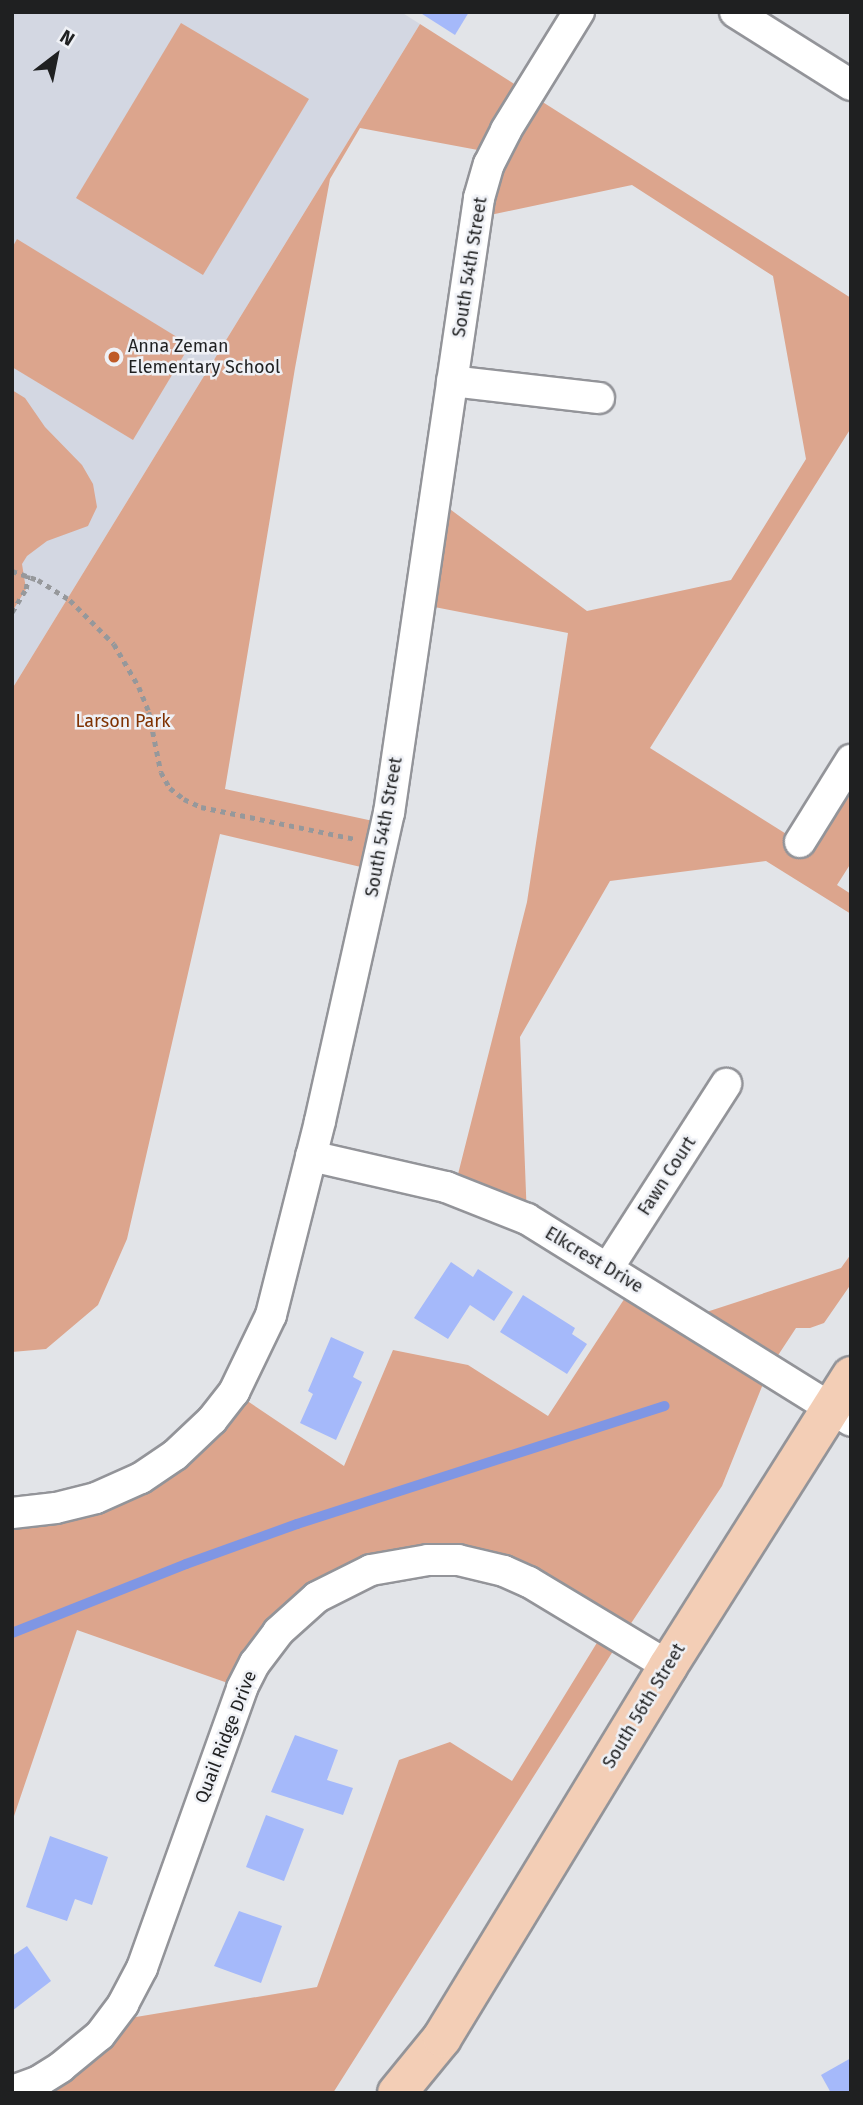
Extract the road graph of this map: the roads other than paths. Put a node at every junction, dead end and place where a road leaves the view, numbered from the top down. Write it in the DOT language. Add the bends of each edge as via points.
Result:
graph roads {
  1 [pos="579,12"];
  2 [pos="736,12"];
  3 [pos="851,85"];
  4 [pos="452,380"];
  5 [pos="599,398"];
  6 [pos="851,760"];
  7 [pos="800,842"];
  8 [pos="726,1084"];
  9 [pos="311,1156"];
  10 [pos="608,1268"];
  11 [pos="851,1376"];
  12 [pos="841,1414"];
  13 [pos="12,1513"];
  14 [pos="668,1666"];
  15 [pos="442,2038"];
  16 [pos="12,2091"];
  17 [pos="397,2093"];
  18 [pos="419,2093"];
  1 -- 4 [label="street, South 54th Street" via="489,164 476,218"];
  2 -- 3 [label="street"];
  4 -- 5 [label="street"];
  4 -- 9 [label="street, South 54th Street" via="383,845"];
  6 -- 7 [label="street"];
  8 -- 10 [label="street, Fawn Court"];
  9 -- 10 [label="street, Elkcrest Drive" via="479,1198 527,1220"];
  9 -- 13 [label="street, South 54th Street" via="271,1315 246,1373 212,1420 165,1462 121,1488 78,1503"];
  10 -- 12 [label="street, Elkcrest Drive"];
  11 -- 12 [label="main road, South 56th Street"];
  12 -- 14 [label="main road, South 56th Street"];
  14 -- 15 [label="main road, South 56th Street"];
  14 -- 16 [label="street, Quail Ridge Drive" via="529,1582 458,1560 371,1570 317,1597 278,1632 242,1688 142,1968 123,2004 100,2035 79,2053 39,2081"];
  15 -- 17 [label="main road, South 56th Street"];
  15 -- 18 [label="main road, South 56th Street"];
}
